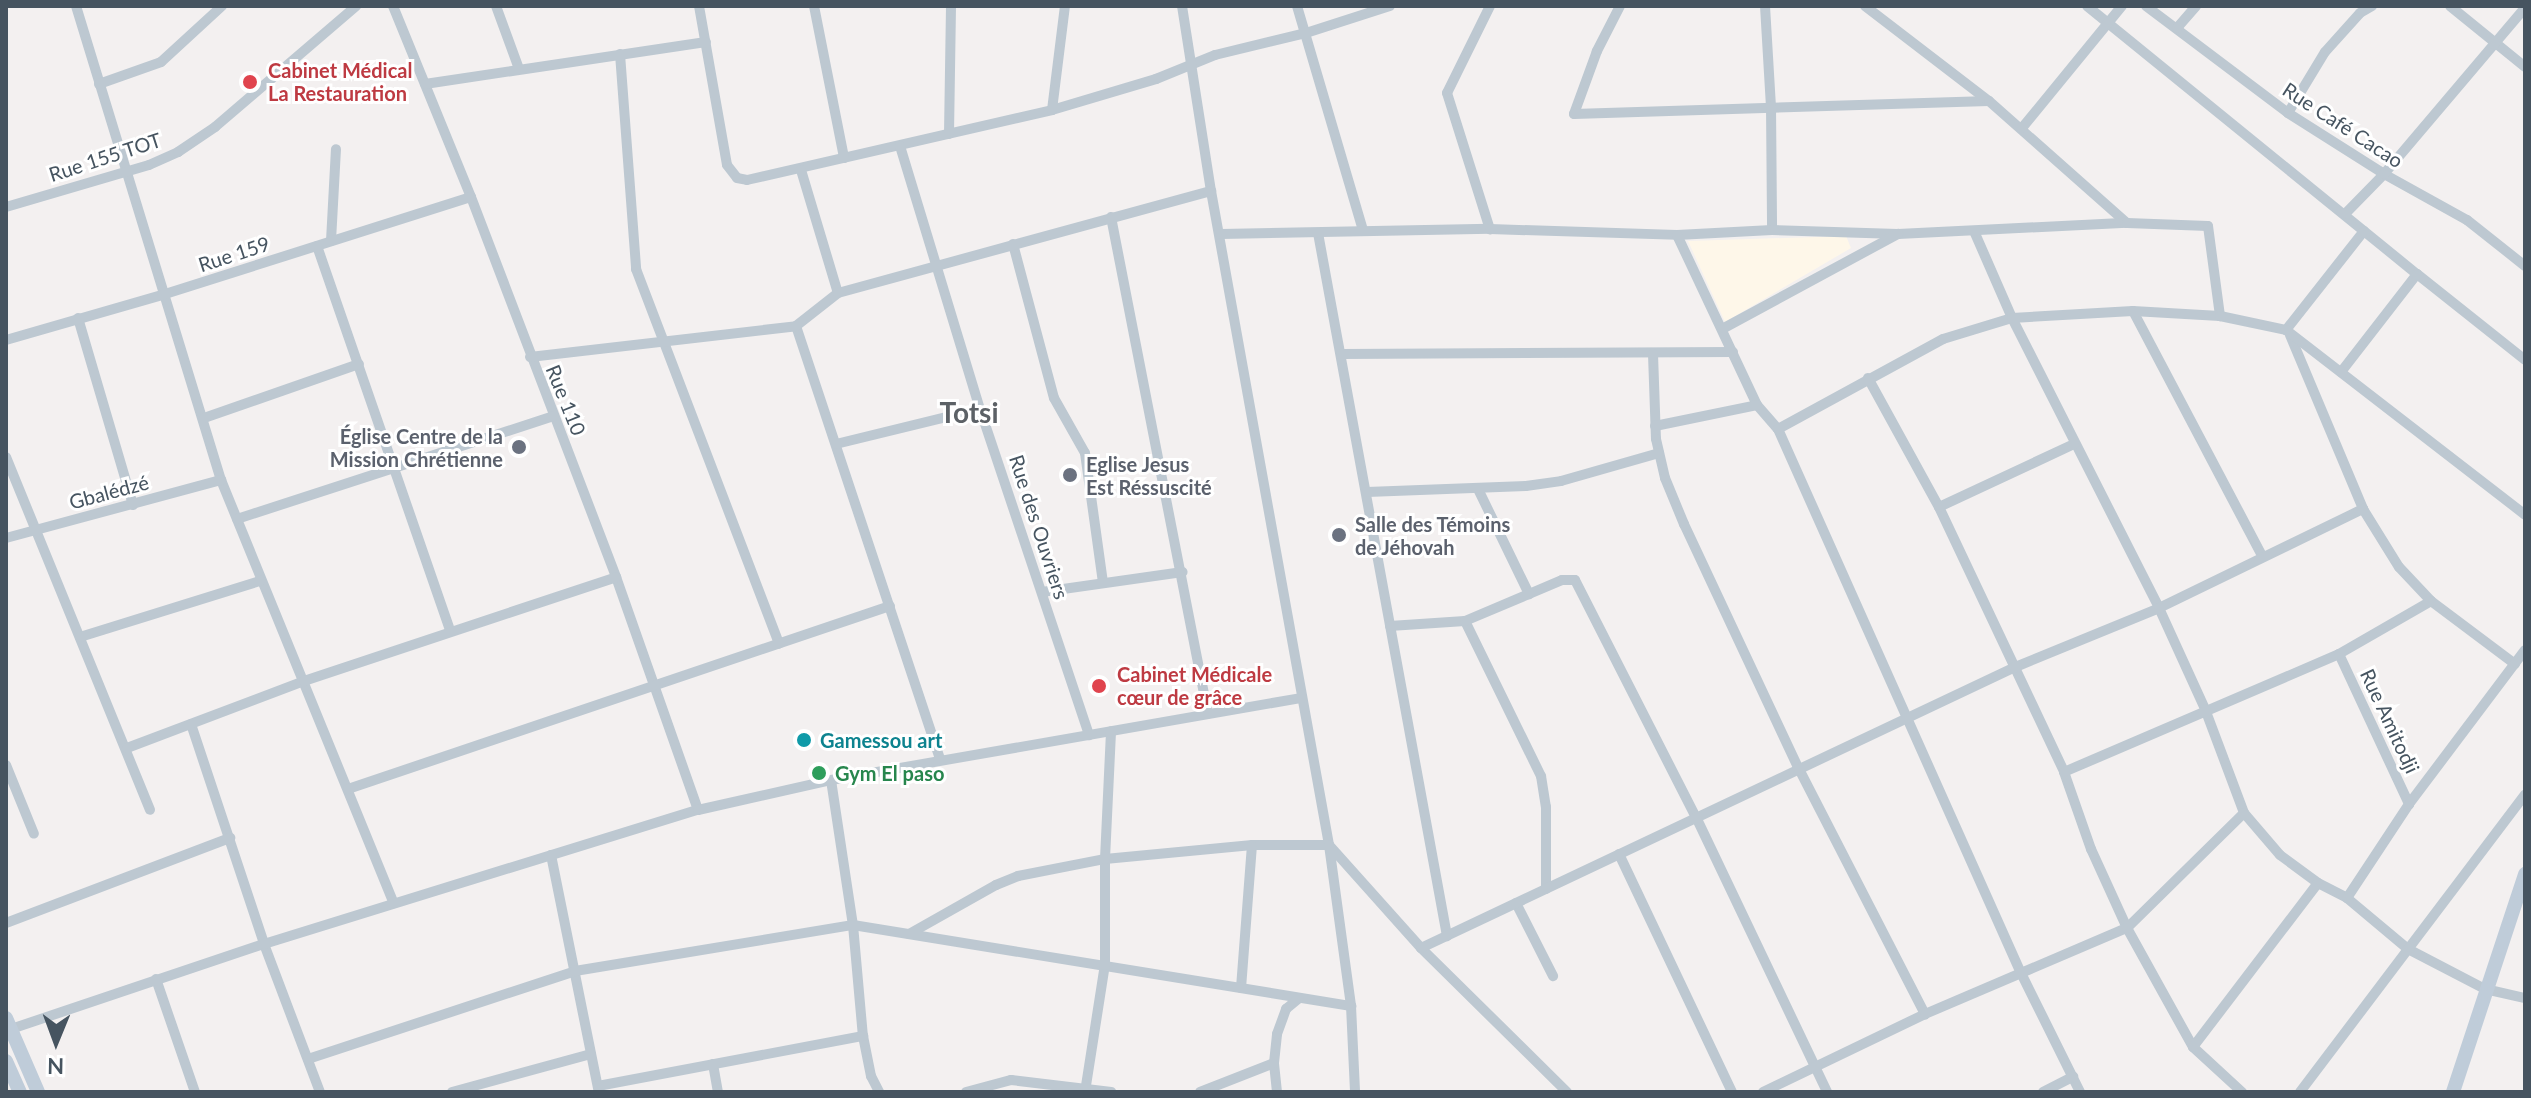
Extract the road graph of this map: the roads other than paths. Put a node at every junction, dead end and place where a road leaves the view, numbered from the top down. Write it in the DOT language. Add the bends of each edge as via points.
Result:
graph roads {
  1 [pos="76,6"];
  2 [pos="222,6"];
  3 [pos="356,6"];
  4 [pos="393,6"];
  5 [pos="496,6"];
  6 [pos="699,6"];
  7 [pos="814,6"];
  8 [pos="951,6"];
  9 [pos="1065,6"];
  10 [pos="1182,6"];
  11 [pos="1297,6"];
  12 [pos="1390,6"];
  13 [pos="1490,6"];
  14 [pos="1620,6"];
  15 [pos="1765,6"];
  16 [pos="1865,6"];
  17 [pos="2087,6"];
  18 [pos="2122,6"];
  19 [pos="2146,6"];
  20 [pos="2196,6"];
  21 [pos="2372,6"];
  22 [pos="2450,6"];
  23 [pos="2525,8"];
  24 [pos="2107,22"];
  25 [pos="2177,28"];
  26 [pos="1306,33"];
  27 [pos="706,42"];
  28 [pos="2499,42"];
  29 [pos="620,54"];
  30 [pos="1192,64"];
  31 [pos="2525,67"];
  32 [pos="519,69"];
  33 [pos="99,84"];
  34 [pos="425,84"];
  35 [pos="1989,101"];
  36 [pos="1771,106"];
  37 [pos="1052,110"];
  38 [pos="2288,113"];
  39 [pos="2022,128"];
  40 [pos="949,134"];
  41 [pos="900,146"];
  42 [pos="336,149"];
  43 [pos="844,158"];
  44 [pos="801,170"];
  45 [pos="125,173"];
  46 [pos="2384,174"];
  47 [pos="1211,191"];
  48 [pos="471,197"];
  49 [pos="6,207"];
  50 [pos="2345,214"];
  51 [pos="1111,217"];
  52 [pos="2127,223"];
  53 [pos="1490,229"];
  54 [pos="1363,230"];
  55 [pos="1772,230"];
  56 [pos="1974,231"];
  57 [pos="2364,231"];
  58 [pos="1318,233"];
  59 [pos="1221,234"];
  60 [pos="1898,234"];
  61 [pos="1677,235"];
  62 [pos="331,241"];
  63 [pos="1013,244"];
  64 [pos="317,246"];
  65 [pos="935,266"];
  66 [pos="2525,266"];
  67 [pos="2417,274"];
  68 [pos="838,293"];
  69 [pos="162,295"];
  70 [pos="2133,311"];
  71 [pos="2220,316"];
  72 [pos="78,318"];
  73 [pos="2012,318"];
  74 [pos="796,326"];
  75 [pos="1724,328"];
  76 [pos="2288,332"];
  77 [pos="6,340"];
  78 [pos="663,341"];
  79 [pos="1733,352"];
  80 [pos="1341,354"];
  81 [pos="1653,354"];
  82 [pos="530,357"];
  83 [pos="2525,360"];
  84 [pos="359,364"];
  85 [pos="2341,372"];
  86 [pos="1868,378"];
  87 [pos="1757,405"];
  88 [pos="980,409"];
  89 [pos="554,416"];
  90 [pos="204,418"];
  91 [pos="1655,426"];
  92 [pos="1778,429"];
  93 [pos="836,444"];
  94 [pos="2074,444"];
  95 [pos="1659,453"];
  96 [pos="6,457"];
  97 [pos="394,469"];
  98 [pos="221,480"];
  99 [pos="1478,489"];
  100 [pos="1367,492"];
  101 [pos="133,505"];
  102 [pos="1939,507"];
  103 [pos="2363,509"];
  104 [pos="2525,515"];
  105 [pos="237,519"];
  106 [pos="35,529"];
  107 [pos="6,538"];
  108 [pos="2262,556"];
  109 [pos="1183,572"];
  110 [pos="616,577"];
  111 [pos="260,581"];
  112 [pos="1103,583"];
  113 [pos="1042,592"];
  114 [pos="1529,594"];
  115 [pos="2431,601"];
  116 [pos="890,606"];
  117 [pos="2159,608"];
  118 [pos="1465,621"];
  119 [pos="1390,626"];
  120 [pos="450,630"];
  121 [pos="80,637"];
  122 [pos="779,644"];
  123 [pos="2525,650"];
  124 [pos="2339,654"];
  125 [pos="2515,664"];
  126 [pos="2013,668"];
  127 [pos="304,681"];
  128 [pos="655,688"];
  129 [pos="1302,698"];
  130 [pos="2205,709"];
  131 [pos="1208,714"];
  132 [pos="1908,717"];
  133 [pos="191,724"];
  134 [pos="1111,731"];
  135 [pos="1089,735"];
  136 [pos="127,748"];
  137 [pos="940,760"];
  138 [pos="6,765"];
  139 [pos="1799,769"];
  140 [pos="2064,772"];
  141 [pos="831,780"];
  142 [pos="348,789"];
  143 [pos="2525,795"];
  144 [pos="2409,804"];
  145 [pos="150,810"];
  146 [pos="698,810"];
  147 [pos="2244,813"];
  148 [pos="1696,817"];
  149 [pos="34,834"];
  150 [pos="230,838"];
  151 [pos="1252,845"];
  152 [pos="1329,845"];
  153 [pos="1619,854"];
  154 [pos="551,855"];
  155 [pos="1105,859"];
  156 [pos="2525,874"];
  157 [pos="2318,883"];
  158 [pos="1546,889"];
  159 [pos="2347,898"];
  160 [pos="394,903"];
  161 [pos="1516,903"];
  162 [pos="6,923"];
  163 [pos="853,925"];
  164 [pos="2127,928"];
  165 [pos="909,934"];
  166 [pos="1447,936"];
  167 [pos="264,944"];
  168 [pos="1421,948"];
  169 [pos="2408,949"];
  170 [pos="1105,965"];
  171 [pos="575,971"];
  172 [pos="2020,971"];
  173 [pos="1553,976"];
  174 [pos="156,979"];
  175 [pos="1241,988"];
  176 [pos="2485,989"];
  177 [pos="1299,998"];
  178 [pos="2525,998"];
  179 [pos="1351,1006"];
  180 [pos="1925,1014"];
  181 [pos="8,1023"];
  182 [pos="863,1036"];
  183 [pos="2193,1047"];
  184 [pos="591,1054"];
  185 [pos="308,1059"];
  186 [pos="6,1061"];
  187 [pos="1274,1063"];
  188 [pos="713,1064"];
  189 [pos="1816,1067"];
  190 [pos="2073,1077"];
  191 [pos="598,1089"];
  192 [pos="1086,1090"];
  193 [pos="20,1092"];
  194 [pos="38,1092"];
  195 [pos="195,1092"];
  196 [pos="320,1092"];
  197 [pos="452,1092"];
  198 [pos="718,1092"];
  199 [pos="879,1092"];
  200 [pos="966,1092"];
  201 [pos="1111,1092"];
  202 [pos="1200,1092"];
  203 [pos="1277,1092"];
  204 [pos="1355,1092"];
  205 [pos="1567,1092"];
  206 [pos="1732,1092"];
  207 [pos="1763,1092"];
  208 [pos="1827,1092"];
  209 [pos="2043,1092"];
  210 [pos="2080,1092"];
  211 [pos="2242,1092"];
  212 [pos="2300,1092"];
  213 [pos="2453,1092"];
  1 -- 33 [label="street"];
  2 -- 33 [label="street" via="170,56"];
  3 -- 45 [label="street, Rue 155 TOT" via="215,127 178,152"];
  4 -- 34 [label="street, Rue 110"];
  5 -- 32 [label="street"];
  6 -- 27 [label="street"];
  7 -- 43 [label="street"];
  8 -- 40 [label="street"];
  9 -- 37 [label="street"];
  10 -- 30 [label="street"];
  11 -- 26 [label="street"];
  12 -- 26 [label="street"];
  13 -- 53 [label="street" via="1447,93"];
  14 -- 36 [label="street" via="1574,114"];
  15 -- 36 [label="street"];
  16 -- 35 [label="street"];
  17 -- 24 [label="street"];
  18 -- 24 [label="street"];
  19 -- 25 [label="street, Rue Café Cacao"];
  20 -- 25 [label="street"];
  21 -- 38 [label="street" via="2325,52"];
  22 -- 28 [label="street"];
  23 -- 28 [label="street"];
  24 -- 39 [label="street"];
  24 -- 50 [label="street"];
  25 -- 38 [label="street, Rue Café Cacao"];
  26 -- 30 [label="street"];
  26 -- 54 [label="street"];
  27 -- 29 [label="street"];
  27 -- 44 [label="street" via="731,173 747,180"];
  28 -- 31 [label="street"];
  28 -- 46 [label="street"];
  29 -- 32 [label="street"];
  29 -- 78 [label="street" via="634,260"];
  30 -- 37 [label="street"];
  30 -- 47 [label="street"];
  32 -- 34 [label="street"];
  33 -- 45 [label="street"];
  34 -- 48 [label="street, Rue 110"];
  35 -- 36 [label="street"];
  35 -- 39 [label="street"];
  36 -- 55 [label="street"];
  37 -- 40 [label="street"];
  38 -- 46 [label="street, Rue Café Cacao"];
  39 -- 52 [label="street"];
  40 -- 41 [label="street"];
  41 -- 43 [label="street"];
  41 -- 65 [label="street, Rue des Ouvriers"];
  42 -- 62 [label="street"];
  43 -- 44 [label="street"];
  44 -- 68 [label="street"];
  45 -- 49 [label="street, Rue 155 TOT"];
  45 -- 69 [label="street"];
  46 -- 50 [label="street"];
  46 -- 66 [label="street, Rue Café Cacao" via="2467,220"];
  47 -- 51 [label="street"];
  47 -- 59 [label="street"];
  48 -- 62 [label="street, Rue 159"];
  48 -- 82 [label="street, Rue 110"];
  50 -- 57 [label="street"];
  51 -- 63 [label="street"];
  51 -- 109 [label="street"];
  52 -- 56 [label="street"];
  52 -- 71 [label="street" via="2208,226"];
  53 -- 54 [label="street"];
  53 -- 61 [label="street"];
  54 -- 58 [label="street"];
  55 -- 60 [label="street"];
  55 -- 61 [label="street"];
  56 -- 60 [label="street"];
  56 -- 73 [label="street"];
  57 -- 67 [label="street"];
  57 -- 76 [label="street"];
  58 -- 59 [label="street"];
  58 -- 80 [label="street"];
  59 -- 129 [label="street"];
  60 -- 75 [label="street"];
  61 -- 75 [label="street"];
  62 -- 64 [label="street, Rue 159"];
  63 -- 65 [label="street"];
  63 -- 112 [label="street" via="1054,398 1085,453"];
  64 -- 69 [label="street, Rue 159"];
  64 -- 84 [label="street"];
  65 -- 68 [label="street"];
  65 -- 88 [label="street, Rue des Ouvriers"];
  67 -- 83 [label="street"];
  67 -- 85 [label="street"];
  68 -- 74 [label="street"];
  69 -- 72 [label="street, Rue 159"];
  69 -- 90 [label="street"];
  70 -- 71 [label="street"];
  70 -- 73 [label="street"];
  70 -- 108 [label="street"];
  71 -- 76 [label="street"];
  72 -- 77 [label="street, Rue 159"];
  72 -- 101 [label="street"];
  73 -- 86 [label="street" via="1943,339"];
  73 -- 94 [label="street"];
  74 -- 78 [label="street"];
  74 -- 93 [label="street"];
  75 -- 79 [label="street"];
  76 -- 85 [label="street"];
  76 -- 103 [label="street"];
  78 -- 82 [label="street"];
  78 -- 122 [label="street"];
  79 -- 81 [label="street"];
  79 -- 87 [label="street"];
  80 -- 81 [label="street"];
  80 -- 100 [label="street"];
  81 -- 91 [label="street"];
  82 -- 89 [label="street, Rue 110"];
  84 -- 90 [label="street"];
  84 -- 97 [label="street"];
  85 -- 104 [label="street"];
  86 -- 92 [label="street"];
  86 -- 102 [label="street"];
  87 -- 91 [label="street"];
  87 -- 92 [label="street"];
  88 -- 93 [label="street"];
  88 -- 113 [label="street, Rue des Ouvriers"];
  89 -- 97 [label="street"];
  89 -- 110 [label="street, Rue 110"];
  90 -- 98 [label="street"];
  91 -- 95 [label="street"];
  92 -- 132 [label="street"];
  93 -- 116 [label="street"];
  94 -- 102 [label="street"];
  94 -- 117 [label="street"];
  95 -- 99 [label="street" via="1561,481"];
  95 -- 139 [label="street" via="1684,524"];
  96 -- 106 [label="street"];
  97 -- 105 [label="street"];
  97 -- 120 [label="street"];
  98 -- 101 [label="street, Gbalédzé"];
  98 -- 105 [label="street"];
  99 -- 100 [label="street"];
  99 -- 114 [label="street"];
  100 -- 119 [label="street"];
  101 -- 106 [label="street, Gbalédzé"];
  102 -- 126 [label="street"];
  103 -- 108 [label="street"];
  103 -- 115 [label="street" via="2399,567"];
  105 -- 111 [label="street"];
  106 -- 107 [label="street, Gbalédzé"];
  106 -- 121 [label="street"];
  108 -- 117 [label="street"];
  109 -- 112 [label="street"];
  109 -- 131 [label="street"];
  110 -- 120 [label="street"];
  110 -- 128 [label="street, Rue 110"];
  111 -- 121 [label="street"];
  111 -- 127 [label="street"];
  112 -- 113 [label="street"];
  113 -- 135 [label="street, Rue des Ouvriers"];
  114 -- 118 [label="street"];
  114 -- 148 [label="street" via="1575,580"];
  115 -- 124 [label="street"];
  115 -- 125 [label="street"];
  116 -- 122 [label="street"];
  116 -- 137 [label="street"];
  117 -- 126 [label="street"];
  117 -- 130 [label="street"];
  118 -- 119 [label="street"];
  118 -- 158 [label="street" via="1541,776"];
  119 -- 166 [label="street"];
  120 -- 127 [label="street"];
  121 -- 136 [label="street"];
  122 -- 128 [label="street"];
  123 -- 125 [label="street"];
  124 -- 130 [label="street"];
  124 -- 144 [label="street, Rue Amitodji"];
  125 -- 144 [label="street"];
  126 -- 132 [label="street"];
  126 -- 140 [label="street"];
  127 -- 133 [label="street"];
  127 -- 142 [label="street"];
  128 -- 142 [label="street"];
  128 -- 146 [label="street, Rue 110"];
  129 -- 131 [label="street"];
  129 -- 152 [label="street"];
  130 -- 140 [label="street"];
  130 -- 147 [label="street"];
  131 -- 134 [label="street"];
  132 -- 139 [label="street"];
  132 -- 172 [label="street"];
  133 -- 136 [label="street"];
  133 -- 150 [label="street"];
  134 -- 135 [label="street"];
  134 -- 155 [label="street"];
  135 -- 137 [label="street"];
  136 -- 145 [label="street"];
  137 -- 141 [label="street"];
  138 -- 149 [label="street"];
  139 -- 148 [label="street"];
  139 -- 180 [label="street"];
  140 -- 164 [label="street"];
  141 -- 146 [label="street"];
  141 -- 163 [label="street"];
  142 -- 160 [label="street"];
  143 -- 169 [label="street"];
  144 -- 159 [label="street"];
  146 -- 154 [label="street"];
  147 -- 157 [label="street" via="2280,855"];
  147 -- 164 [label="street"];
  148 -- 153 [label="street"];
  148 -- 189 [label="street"];
  150 -- 162 [label="street"];
  150 -- 167 [label="street"];
  151 -- 152 [label="street"];
  151 -- 155 [label="street"];
  151 -- 175 [label="street"];
  152 -- 168 [label="street"];
  152 -- 179 [label="street"];
  153 -- 158 [label="street"];
  153 -- 206 [label="street"];
  154 -- 160 [label="street"];
  154 -- 171 [label="street"];
  155 -- 165 [label="street" via="1006,880"];
  155 -- 170 [label="street"];
  156 -- 176 [label="street"];
  157 -- 159 [label="street"];
  157 -- 183 [label="street"];
  158 -- 161 [label="street"];
  159 -- 169 [label="street"];
  160 -- 167 [label="street"];
  161 -- 166 [label="street"];
  161 -- 173 [label="street"];
  163 -- 165 [label="street"];
  163 -- 171 [label="street"];
  163 -- 182 [label="street"];
  164 -- 172 [label="street"];
  164 -- 183 [label="street"];
  165 -- 170 [label="street"];
  166 -- 168 [label="street"];
  167 -- 174 [label="street"];
  167 -- 185 [label="street"];
  168 -- 205 [label="street"];
  169 -- 176 [label="street"];
  169 -- 212 [label="street"];
  170 -- 175 [label="street"];
  170 -- 192 [label="street"];
  171 -- 184 [label="street"];
  171 -- 185 [label="street"];
  172 -- 180 [label="street"];
  172 -- 190 [label="street"];
  174 -- 181 [label="street"];
  174 -- 195 [label="street"];
  175 -- 177 [label="street"];
  176 -- 178 [label="street"];
  176 -- 213 [label="street"];
  177 -- 179 [label="street"];
  177 -- 187 [label="street" via="1282,1017"];
  179 -- 204 [label="street"];
  180 -- 189 [label="street"];
  181 -- 194 [label="street"];
  182 -- 188 [label="street"];
  182 -- 199 [label="street"];
  183 -- 211 [label="street"];
  184 -- 191 [label="street"];
  184 -- 197 [label="street"];
  185 -- 196 [label="street"];
  186 -- 193 [label="street"];
  187 -- 202 [label="street"];
  187 -- 203 [label="street"];
  188 -- 191 [label="street"];
  188 -- 198 [label="street"];
  189 -- 207 [label="street"];
  189 -- 208 [label="street"];
  190 -- 209 [label="street"];
  190 -- 210 [label="street"];
  192 -- 200 [label="street" via="1011,1080"];
  192 -- 201 [label="street"];
}
